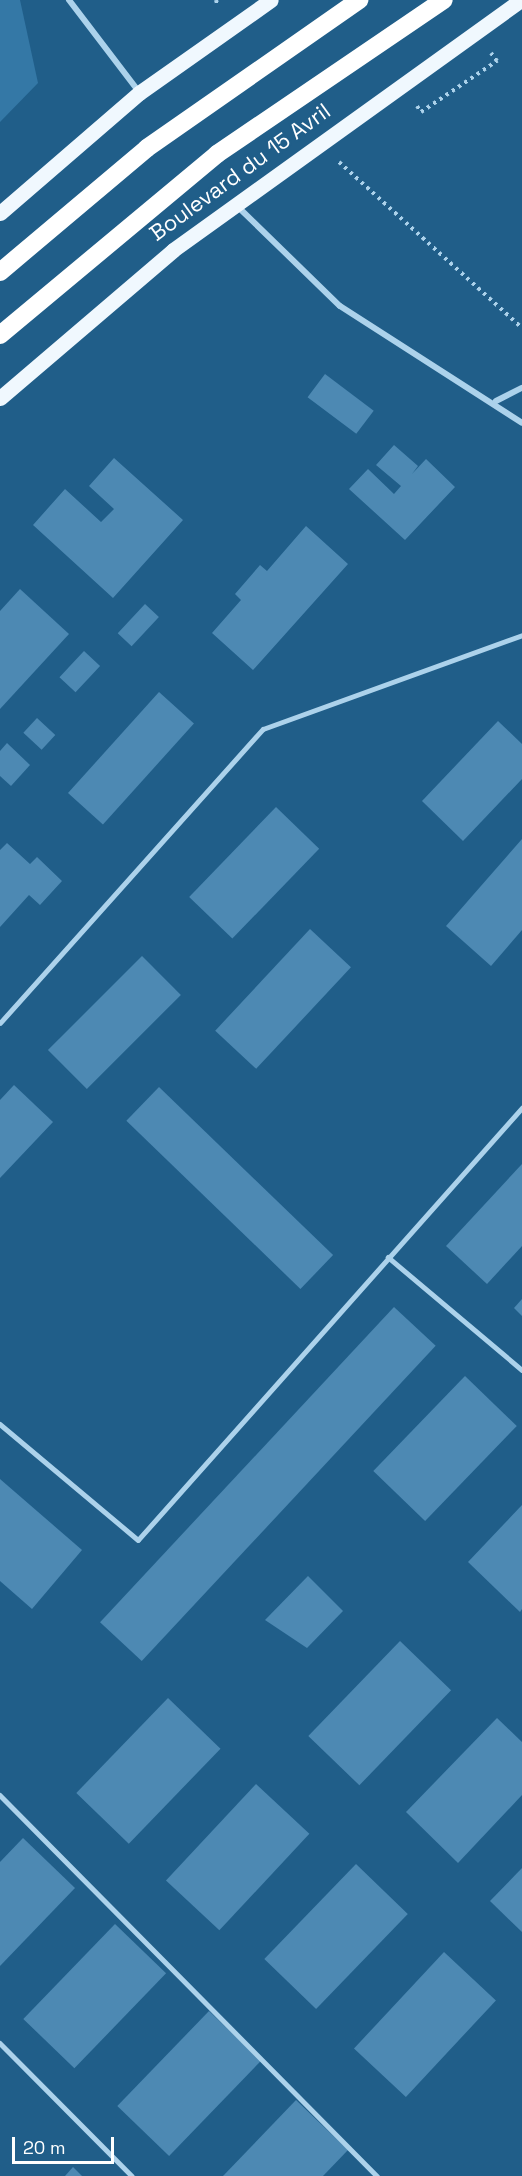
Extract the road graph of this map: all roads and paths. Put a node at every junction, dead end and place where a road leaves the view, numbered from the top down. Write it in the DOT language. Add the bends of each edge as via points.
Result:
graph roads {
  1 [pos="69,0"];
  2 [pos="216,0"];
  3 [pos="271,0"];
  4 [pos="359,0"];
  5 [pos="444,0"];
  6 [pos="521,0"];
  7 [pos="220,5"];
  8 [pos="487,47"];
  9 [pos="139,93"];
  10 [pos="421,112"];
  11 [pos="332,155"];
  12 [pos="234,204"];
  13 [pos="0,213"];
  14 [pos="0,272"];
  15 [pos="522,328"];
  16 [pos="0,335"];
  17 [pos="522,388"];
  18 [pos="0,398"];
  19 [pos="496,401"];
  20 [pos="522,423"];
  21 [pos="522,635"];
  22 [pos="0,1023"];
  23 [pos="522,1108"];
  24 [pos="388,1257"];
  25 [pos="522,1370"];
  26 [pos="0,1424"];
  27 [pos="0,1795"];
  28 [pos="0,2043"];
  29 [pos="132,2176"];
  30 [pos="377,2176"];
  1 -- 9 [label="street"];
  2 -- 7 [label="path"];
  3 -- 9 [label="main road"];
  4 -- 14 [label="highway" via="147,148"];
  5 -- 16 [label="highway, Boulevard du 15 Avril" via="216,154"];
  6 -- 12 [label="main road, Boulevard du 15 Avril"];
  8 -- 10 [label="path" via="497,61"];
  9 -- 13 [label="main road"];
  11 -- 15 [label="path"];
  12 -- 18 [label="main road, Boulevard du 15 Avril" via="75,329"];
  12 -- 19 [label="street" via="340,306"];
  17 -- 19 [label="street"];
  19 -- 20 [label="street"];
  21 -- 22 [label="lane" via="263,729"];
  23 -- 24 [label="lane"];
  24 -- 25 [label="lane"];
  24 -- 26 [label="lane" via="138,1540"];
  27 -- 30 [label="lane"];
  28 -- 29 [label="lane"];
}
